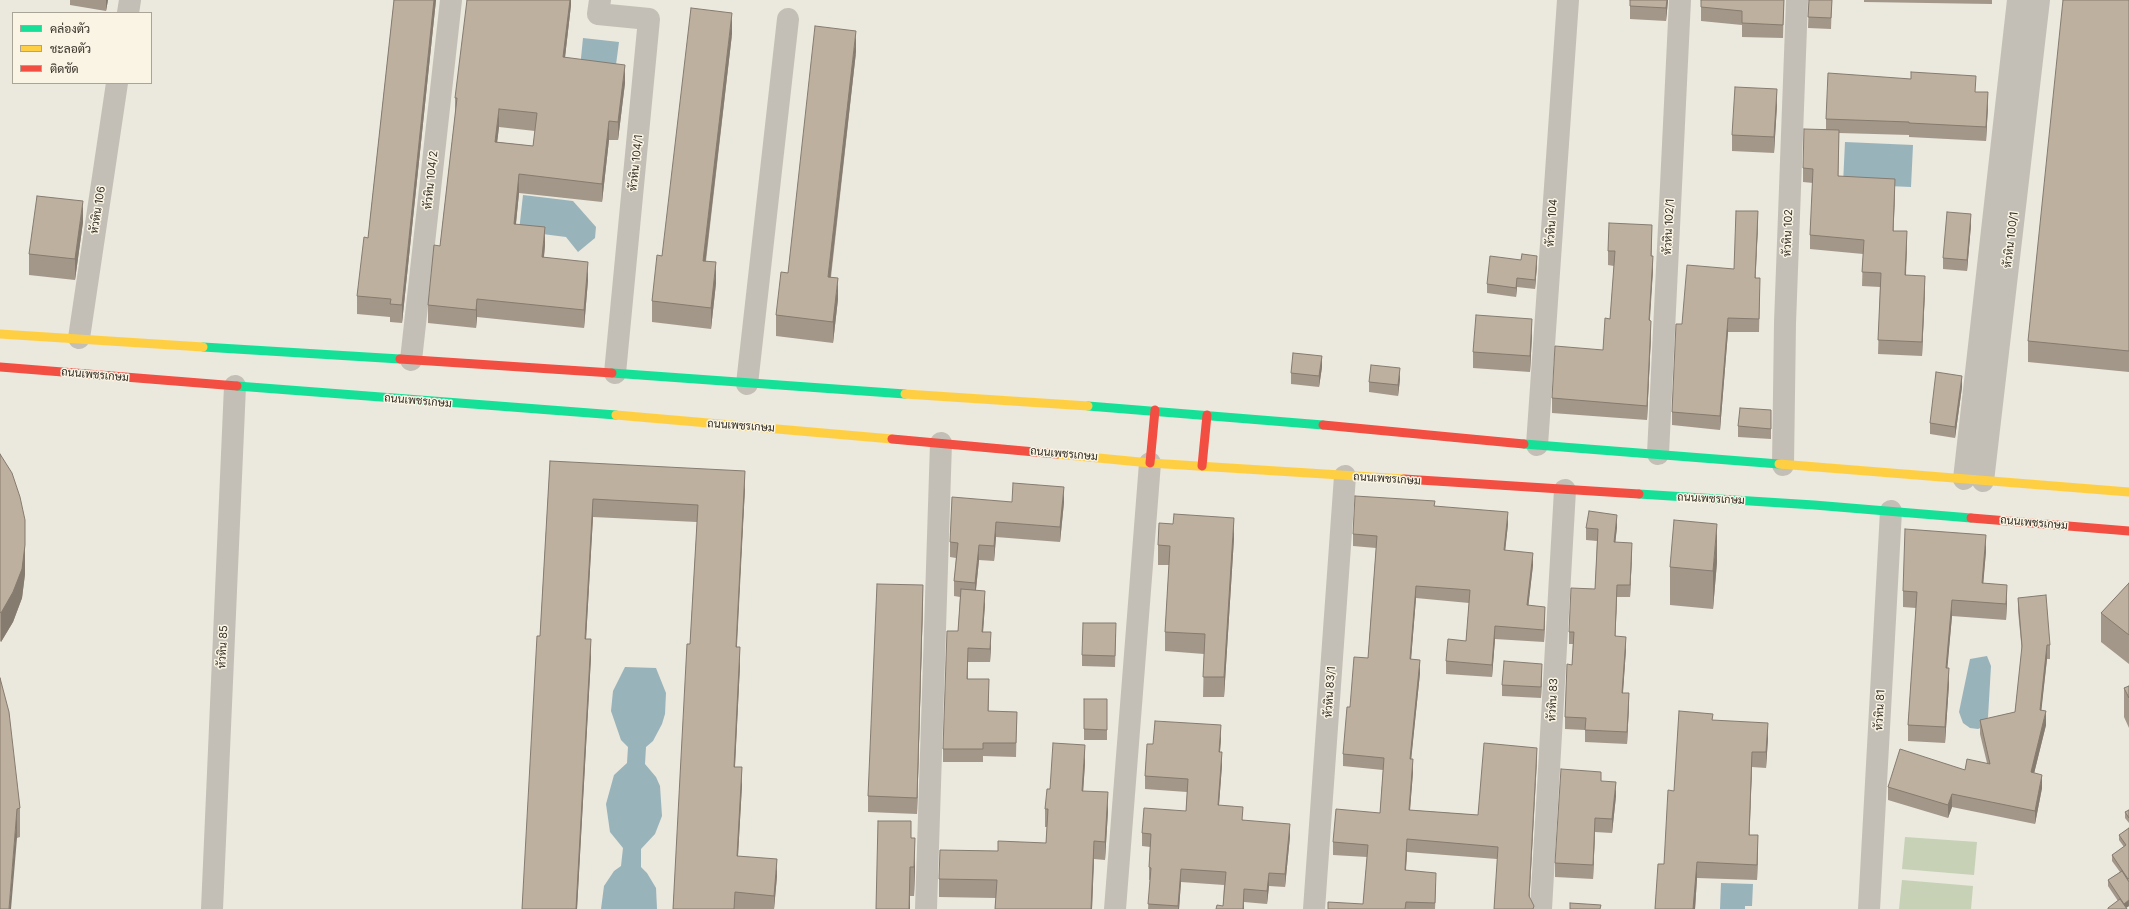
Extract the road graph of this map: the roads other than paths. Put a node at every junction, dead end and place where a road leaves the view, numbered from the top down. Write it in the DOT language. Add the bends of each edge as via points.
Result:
graph roads {
  1 [pos="130,0"];
  2 [pos="451,0"];
  3 [pos="600,0"];
  4 [pos="1568,0"];
  5 [pos="1680,0"];
  6 [pos="1797,0"];
  7 [pos="2018,0"];
  8 [pos="2039,0"];
  9 [pos="128,12"];
  10 [pos="788,19"];
  11 [pos="117,84"];
  12 [pos="0,334"];
  13 [pos="79,338"];
  14 [pos="411,360"];
  15 [pos="0,367"];
  16 [pos="615,373"];
  17 [pos="747,384"];
  18 [pos="235,386"];
  19 [pos="1154,410"];
  20 [pos="1207,415"];
  21 [pos="941,443"];
  22 [pos="1537,445"];
  23 [pos="1658,454"];
  24 [pos="1150,462"];
  25 [pos="1783,465"];
  26 [pos="1202,466"];
  27 [pos="1345,476"];
  28 [pos="1973,480"];
  29 [pos="1565,490"];
  30 [pos="2129,492"];
  31 [pos="1891,511"];
  32 [pos="2129,531"];
  33 [pos="212,909"];
  34 [pos="926,909"];
  35 [pos="1115,909"];
  36 [pos="1314,909"];
  37 [pos="1542,909"];
  38 [pos="1869,909"];
  1 -- 9 [label="street"];
  2 -- 14 [label="street, หัวหิน 104/2"];
  3 -- 16 [label="street, หัวหิน 104/1" via="598,14 649,19"];
  4 -- 22 [label="street, หัวหิน 104"];
  5 -- 23 [label="street, หัวหิน 102/1"];
  6 -- 25 [label="street, หัวหิน 102" via="1785,323"];
  7 -- 28 [label="street, หัวหิน 100/1"];
  8 -- 28 [label="street, หัวหิน 100/1"];
  10 -- 17 [label="street"];
  11 -- 13 [label="street, หัวหิน 106"];
  12 -- 13 [label="main road"];
  13 -- 14 [label="main road"];
  14 -- 16 [label="main road"];
  15 -- 18 [label="main road, ถนนเพชรเกษม"];
  16 -- 17 [label="main road"];
  17 -- 19 [label="main road"];
  18 -- 21 [label="main road, ถนนเพชรเกษม"];
  18 -- 33 [label="street, หัวหิน 85"];
  19 -- 20 [label="main road"];
  19 -- 24 [label="main road"];
  20 -- 22 [label="main road"];
  20 -- 26 [label="main road"];
  21 -- 24 [label="main road, ถนนเพชรเกษม"];
  21 -- 34 [label="street"];
  22 -- 23 [label="main road"];
  23 -- 25 [label="main road"];
  24 -- 26 [label="main road, ถนนเพชรเกษม"];
  24 -- 35 [label="street"];
  25 -- 28 [label="main road"];
  26 -- 27 [label="main road, ถนนเพชรเกษม"];
  27 -- 29 [label="main road, ถนนเพชรเกษม"];
  27 -- 36 [label="street, หัวหิน 83/1"];
  28 -- 30 [label="main road"];
  29 -- 31 [label="main road, ถนนเพชรเกษม"];
  29 -- 37 [label="street, หัวหิน 83"];
  31 -- 32 [label="main road, ถนนเพชรเกษม"];
  31 -- 38 [label="street, หัวหิน 81"];
}
